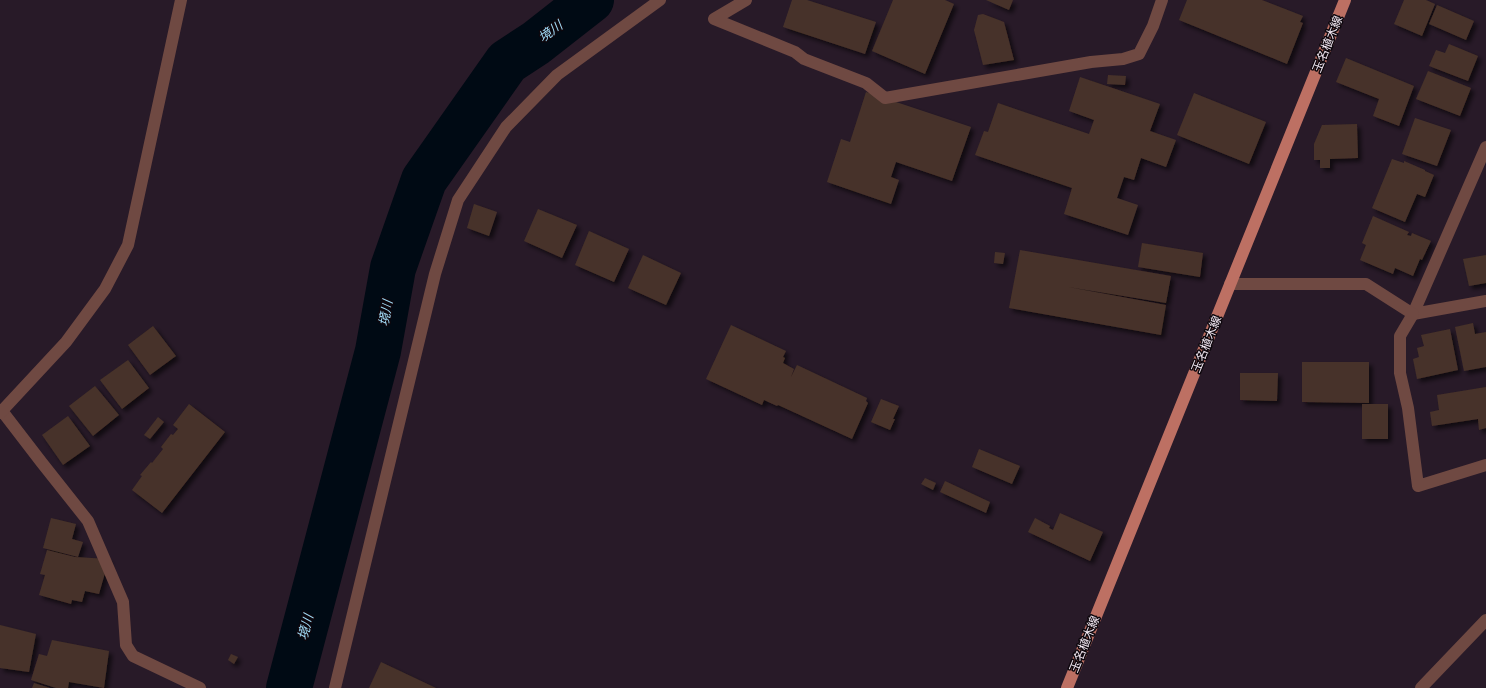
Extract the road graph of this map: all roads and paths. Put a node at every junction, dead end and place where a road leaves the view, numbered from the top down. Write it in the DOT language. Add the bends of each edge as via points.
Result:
graph roads {
  1 [pos="181,0"];
  2 [pos="660,0"];
  3 [pos="746,0"];
  4 [pos="1162,0"];
  5 [pos="1345,0"];
  6 [pos="1486,147"];
  7 [pos="1230,284"];
  8 [pos="1486,302"];
  9 [pos="1412,314"];
  10 [pos="1,412"];
  11 [pos="1486,465"];
  12 [pos="1486,620"];
  13 [pos="200,688"];
  14 [pos="335,688"];
  15 [pos="1067,688"];
  16 [pos="1421,688"];
  1 -- 10 [label="street" via="128,245 105,289 66,342"];
  2 -- 14 [label="street" via="557,75 506,127 458,200 435,274"];
  3 -- 4 [label="street" via="714,19 866,83 885,98 1091,62 1123,59 1139,54"];
  5 -- 7 [label="main road, 玉名植木線"];
  6 -- 9 [label="street"];
  7 -- 9 [label="street" via="1366,284"];
  7 -- 15 [label="main road, 玉名植木線"];
  8 -- 9 [label="street"];
  9 -- 11 [label="street" via="1400,336 1400,373 1408,408 1418,486"];
  10 -- 13 [label="street" via="88,521 124,602 126,645 133,656"];
  12 -- 16 [label="street"];
}
